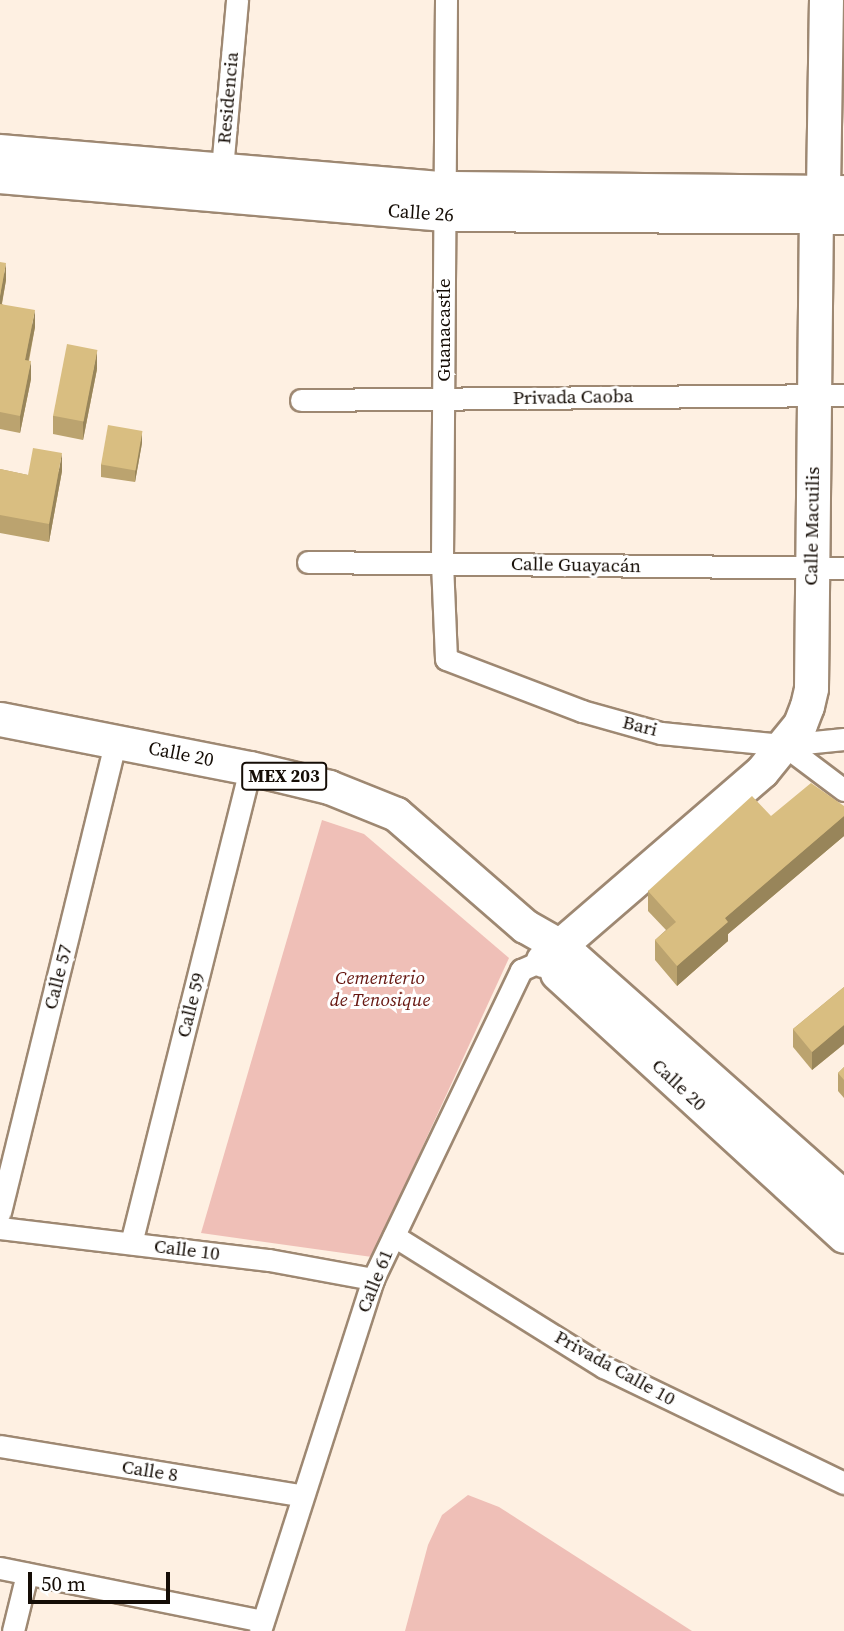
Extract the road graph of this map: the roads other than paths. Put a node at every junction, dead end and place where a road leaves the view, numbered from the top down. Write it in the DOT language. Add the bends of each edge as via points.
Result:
graph roads {
  1 [pos="237,0"];
  2 [pos="446,0"];
  3 [pos="826,0"];
  4 [pos="0,150"];
  5 [pos="0,178"];
  6 [pos="220,182"];
  7 [pos="445,201"];
  8 [pos="832,205"];
  9 [pos="829,395"];
  10 [pos="443,399"];
  11 [pos="301,400"];
  12 [pos="308,562"];
  13 [pos="442,563"];
  14 [pos="828,568"];
  15 [pos="446,659"];
  16 [pos="0,719"];
  17 [pos="844,739"];
  18 [pos="116,741"];
  19 [pos="784,745"];
  20 [pos="250,768"];
  21 [pos="844,790"];
  22 [pos="552,954"];
  23 [pos="844,1197"];
  24 [pos="0,1212"];
  25 [pos="0,1228"];
  26 [pos="842,1229"];
  27 [pos="394,1236"];
  28 [pos="131,1243"];
  29 [pos="373,1279"];
  30 [pos="0,1447"];
  31 [pos="844,1483"];
  32 [pos="300,1495"];
  33 [pos="0,1568"];
  34 [pos="27,1574"];
  35 [pos="261,1626"];
  36 [pos="13,1631"];
  1 -- 6 [label="street, Residencia"];
  2 -- 7 [label="street, Guanacastle"];
  3 -- 8 [label="main road, Calle Macuilis"];
  4 -- 6 [label="main road, Calle 26"];
  5 -- 6 [label="main road, Calle 26"];
  6 -- 7 [label="main road, Calle 26"];
  7 -- 8 [label="main road, Calle 26"];
  7 -- 10 [label="street, Guanacastle"];
  8 -- 9 [label="main road, Calle Macuilis"];
  9 -- 10 [label="street, Privada Caoba"];
  9 -- 14 [label="main road, Calle Macuilis"];
  10 -- 11 [label="street, Privada Caoba"];
  10 -- 13 [label="street, Guanacastle"];
  12 -- 13 [label="street, Calle Guayacán"];
  13 -- 14 [label="street, Calle Guayacán"];
  13 -- 15 [label="street, Guanacastle"];
  14 -- 19 [label="main road, Calle Macuilis" via="811,688 800,724"];
  15 -- 19 [label="street, Bari" via="582,711 661,733"];
  16 -- 18 [label="main road, Calle 20 / MEX 203"];
  17 -- 19 [label="street, Bari"];
  18 -- 20 [label="main road, Calle 20 / MEX 203"];
  18 -- 24 [label="street, Calle 57"];
  19 -- 21 [label="street"];
  19 -- 22 [label="main road, Calle Macuilis" via="762,771"];
  20 -- 22 [label="main road, Calle 20 / MEX 203" via="329,787 396,814"];
  20 -- 28 [label="street, Calle 59"];
  22 -- 23 [label="main road, Calle 20 / MEX 203"];
  22 -- 26 [label="main road, Calle 20 / MEX 203"];
  22 -- 27 [label="street, Calle 61" via="521,970"];
  25 -- 28 [label="street, Calle 10"];
  27 -- 29 [label="street, Calle 61"];
  27 -- 31 [label="street, Privada Calle 10" via="604,1367"];
  28 -- 29 [label="street, Calle 10" via="270,1260"];
  29 -- 32 [label="street, Calle 61"];
  30 -- 32 [label="street, Calle 8"];
  32 -- 35 [label="street, Calle 61"];
  33 -- 34 [label="street"];
  34 -- 35 [label="street"];
  34 -- 36 [label="street"];
}
